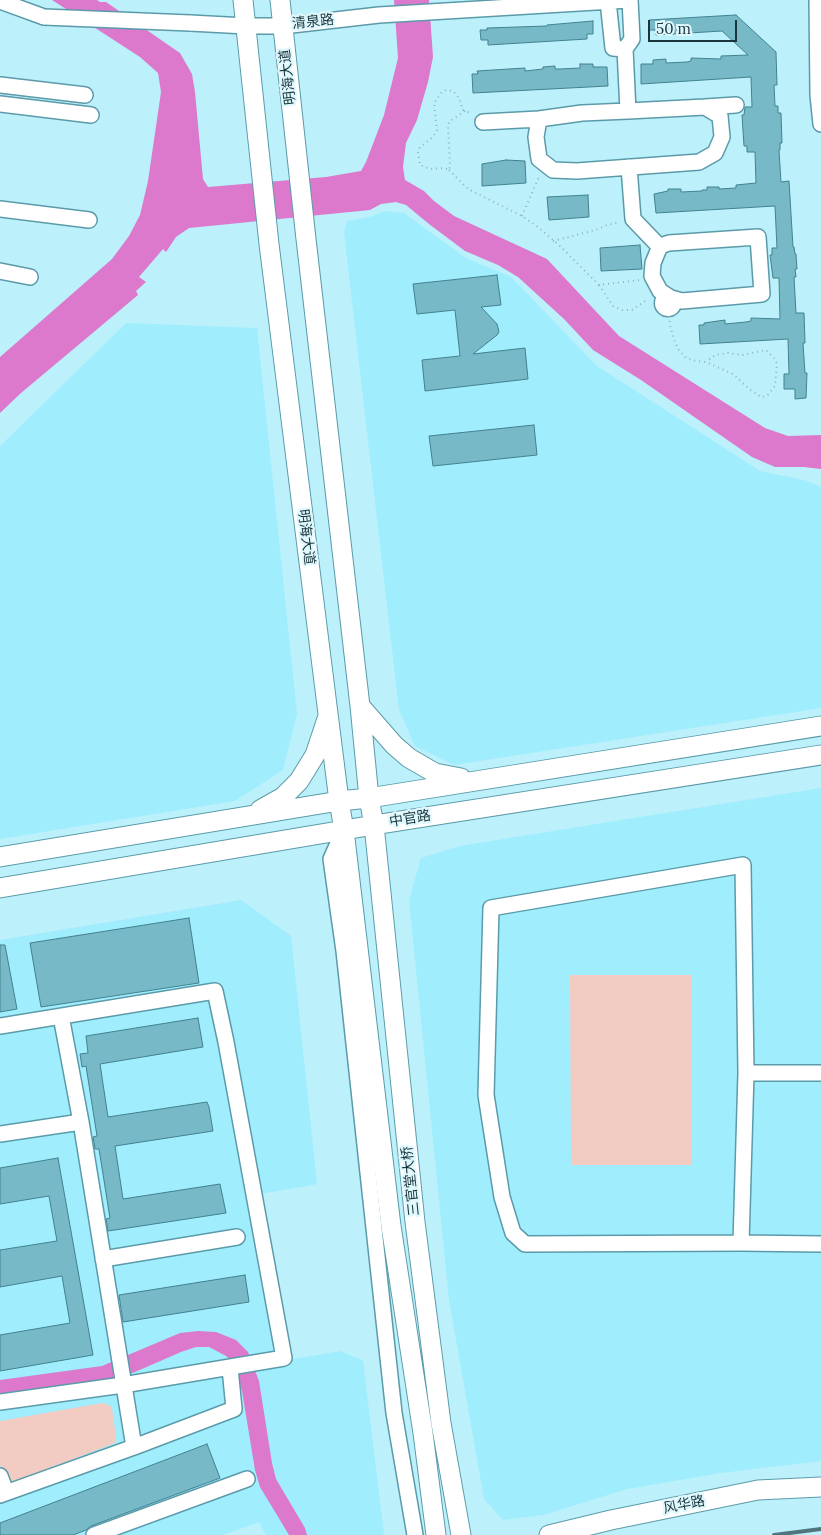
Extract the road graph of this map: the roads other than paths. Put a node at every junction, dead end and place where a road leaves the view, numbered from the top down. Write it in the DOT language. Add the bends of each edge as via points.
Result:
graph roads {
  1 [pos="243,0"];
  2 [pos="280,0"];
  3 [pos="630,0"];
  4 [pos="817,0"];
  5 [pos="0,1"];
  6 [pos="608,1"];
  7 [pos="246,26"];
  8 [pos="283,26"];
  9 [pos="625,49"];
  10 [pos="0,86"];
  11 [pos="85,95"];
  12 [pos="0,104"];
  13 [pos="736,105"];
  14 [pos="705,107"];
  15 [pos="628,111"];
  16 [pos="91,114"];
  17 [pos="539,119"];
  18 [pos="484,122"];
  19 [pos="821,124"];
  20 [pos="629,167"];
  21 [pos="0,208"];
  22 [pos="89,220"];
  23 [pos="660,246"];
  24 [pos="0,270"];
  25 [pos="30,277"];
  26 [pos="360,706"];
  27 [pos="329,716"];
  28 [pos="820,726"];
  29 [pos="821,755"];
  30 [pos="474,781"];
  31 [pos="369,798"];
  32 [pos="338,801"];
  33 [pos="251,816"];
  34 [pos="374,825"];
  35 [pos="344,830"];
  36 [pos="0,857"];
  37 [pos="0,888"];
  38 [pos="61,1016"];
  39 [pos="0,1026"];
  40 [pos="746,1073"];
  41 [pos="821,1074"];
  42 [pos="81,1122"];
  43 [pos="0,1134"];
  44 [pos="237,1237"];
  45 [pos="741,1243"];
  46 [pos="821,1244"];
  47 [pos="103,1259"];
  48 [pos="230,1368"];
  49 [pos="123,1385"];
  50 [pos="0,1402"];
  51 [pos="134,1447"];
  52 [pos="0,1476"];
  53 [pos="247,1479"];
  54 [pos="821,1487"];
  55 [pos="3,1494"];
  56 [pos="94,1535"];
  57 [pos="415,1535"];
  58 [pos="436,1535"];
  59 [pos="461,1535"];
  60 [pos="549,1535"];
  1 -- 7 [label="main road"];
  2 -- 8 [label="main road, 明海大道"];
  3 -- 6 [label="street, 清泉路"];
  3 -- 9 [label="street" via="632,39"];
  4 -- 19 [label="street"];
  5 -- 7 [label="street, 清泉路, bridge" via="44,17"];
  6 -- 8 [label="street, 清泉路" via="379,16"];
  6 -- 9 [label="street" via="613,48"];
  7 -- 8 [label="street, 清泉路"];
  7 -- 27 [label="main road, 明海大道" via="269,244"];
  8 -- 26 [label="main road, 明海大道"];
  9 -- 15 [label="street"];
  10 -- 11 [label="street"];
  12 -- 16 [label="street"];
  13 -- 14 [label="street"];
  14 -- 15 [label="street"];
  14 -- 20 [label="street" via="720,116 722,136 715,153 699,162"];
  15 -- 17 [label="street"];
  17 -- 18 [label="street"];
  17 -- 20 [label="street" via="536,137 539,159 553,170"];
  20 -- 23 [label="street" via="632,219"];
  21 -- 22 [label="street"];
  23 -- 23 [label="street" via="758,237 762,294 668,302 652,277"];
  24 -- 25 [label="street"];
  26 -- 30 [label="main road" via="409,758 435,773"];
  26 -- 31 [label="main road"];
  27 -- 32 [label="main road, 明海大道"];
  27 -- 33 [label="main road" via="315,755 299,781 283,797"];
  28 -- 30 [label="main road, 中官路"];
  29 -- 34 [label="main road, 中官路"];
  30 -- 31 [label="main road, 中官路"];
  31 -- 32 [label="main road, 中官路"];
  31 -- 34 [label="main road"];
  32 -- 33 [label="main road, 中官路"];
  32 -- 35 [label="main road, 明海大道"];
  33 -- 36 [label="main road, 中官路"];
  34 -- 35 [label="main road, 中官路"];
  34 -- 59 [label="main road, 三官堂大桥" via="415,1222 441,1423"];
  35 -- 37 [label="main road, 中官路"];
  35 -- 57 [label="street" via="331,859 394,1413"];
  35 -- 58 [label="main road, 三官堂大桥" via="391,1226"];
  38 -- 39 [label="street"];
  38 -- 42 [label="street"];
  38 -- 48 [label="street" via="214,991 234,1081 284,1358"];
  40 -- 41 [label="street"];
  40 -- 45 [label="street"];
  40 -- 45 [label="street" via="743,865 491,908 486,1095 502,1197 513,1232 525,1244"];
  42 -- 43 [label="street"];
  42 -- 47 [label="street"];
  44 -- 47 [label="street"];
  45 -- 46 [label="street"];
  47 -- 49 [label="street"];
  48 -- 49 [label="street"];
  48 -- 51 [label="street" via="234,1408"];
  49 -- 50 [label="street"];
  49 -- 51 [label="street"];
  51 -- 55 [label="street"];
  52 -- 55 [label="street"];
  53 -- 56 [label="street"];
  54 -- 60 [label="main road, 风华路" via="758,1490"];
}
